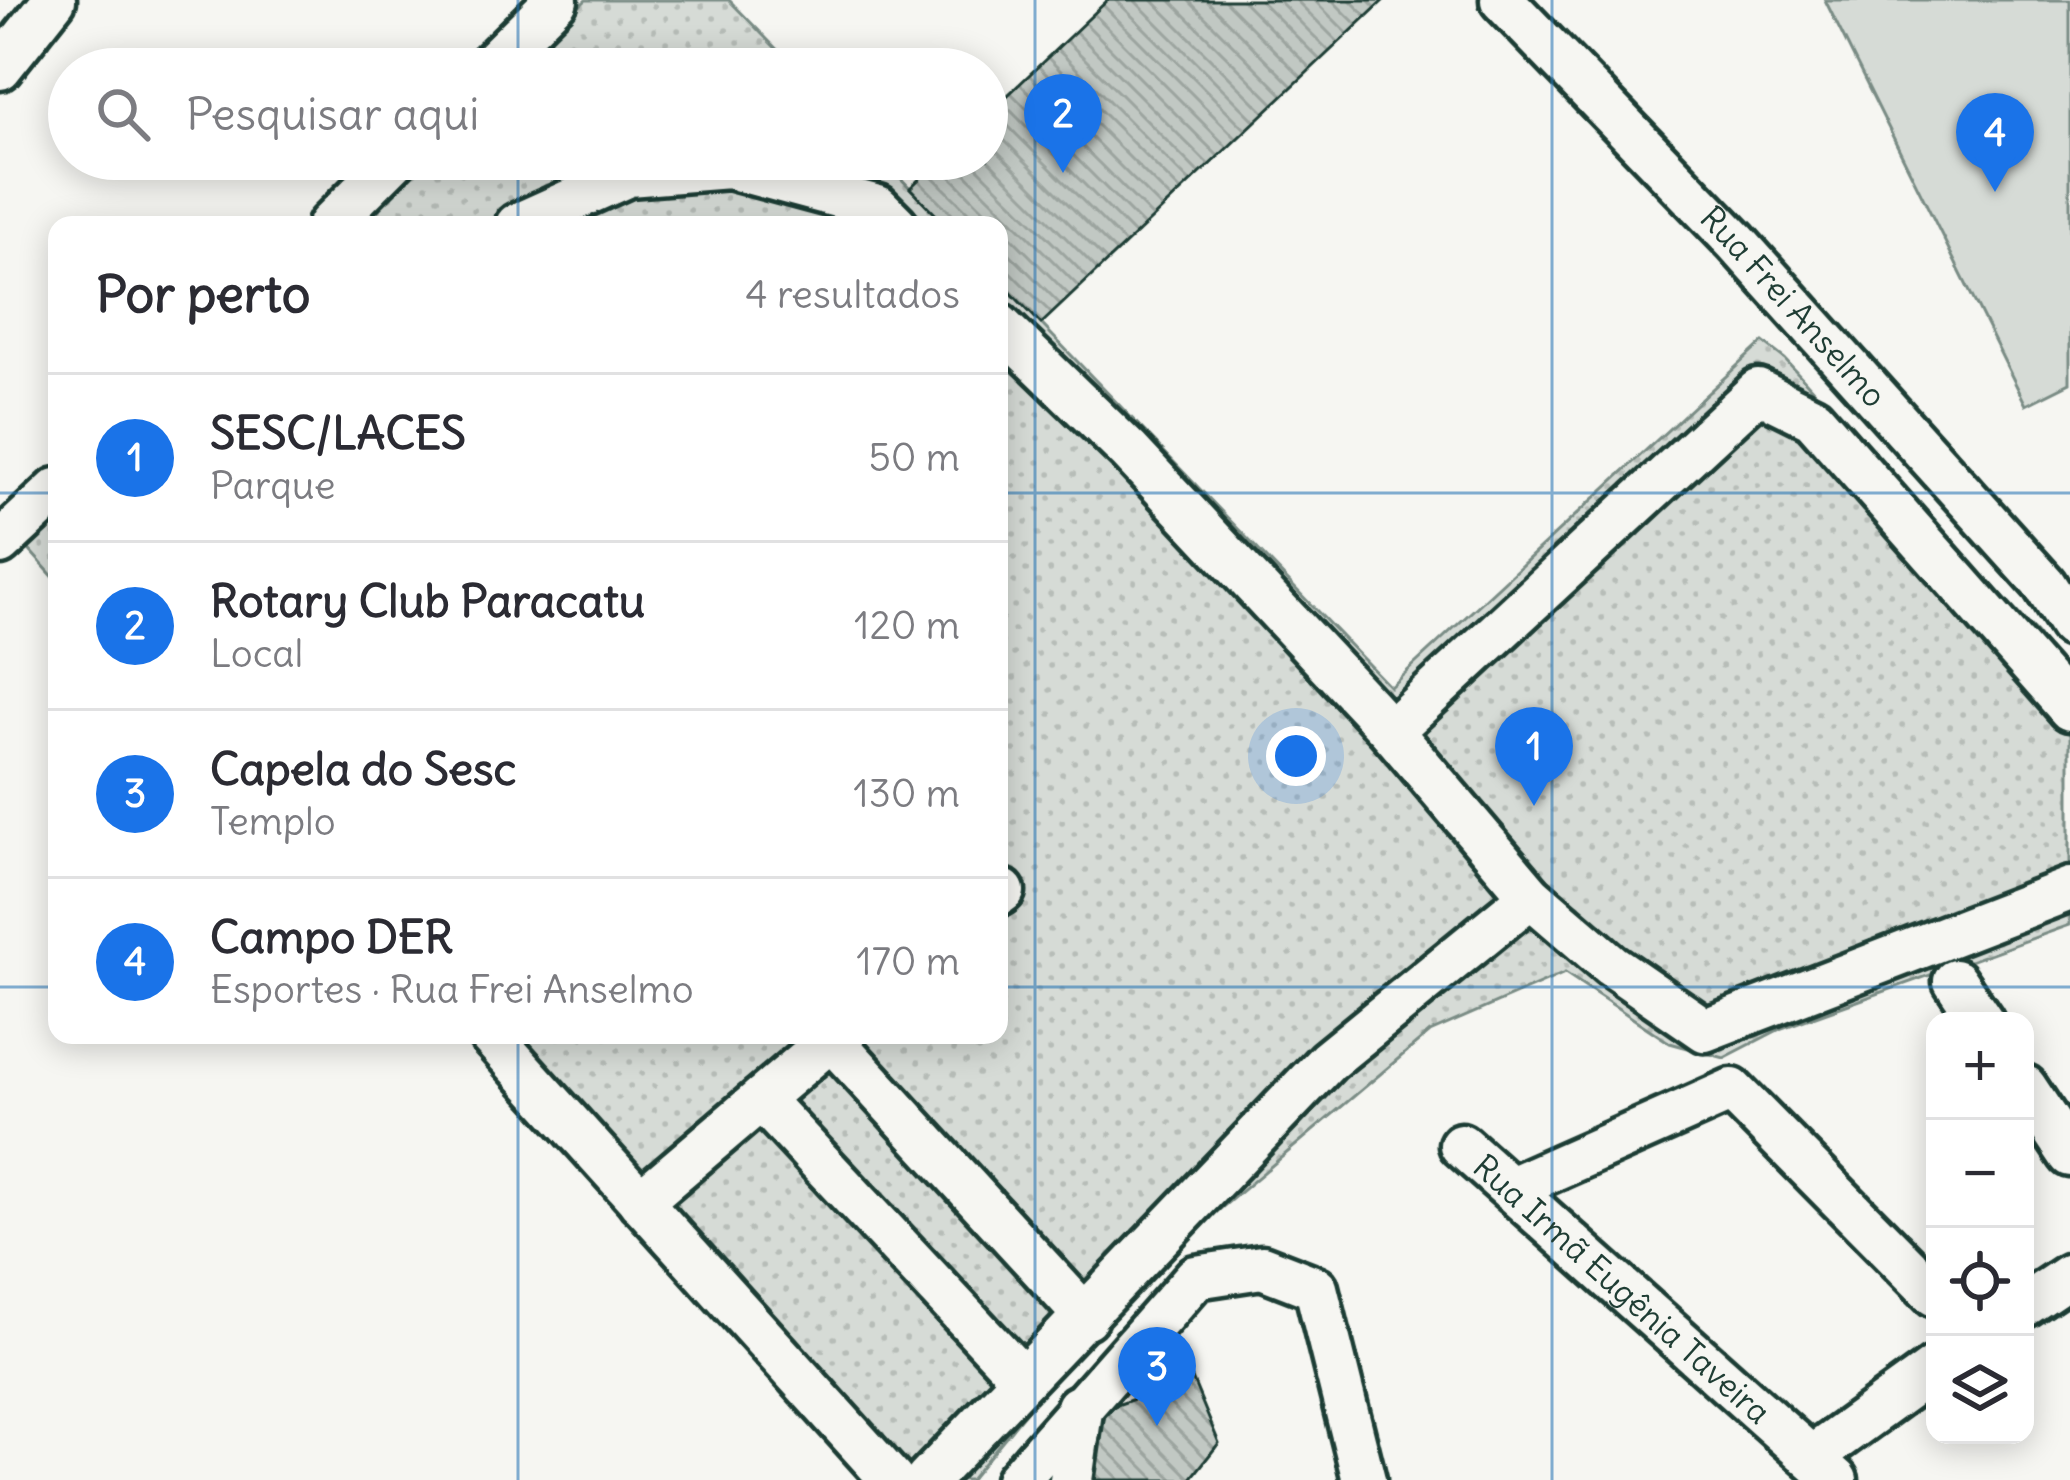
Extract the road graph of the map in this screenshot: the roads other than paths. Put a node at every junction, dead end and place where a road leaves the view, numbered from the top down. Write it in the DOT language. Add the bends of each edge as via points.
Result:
graph roads {
  1 [pos="54,0"];
  2 [pos="556,0"];
  3 [pos="1502,0"];
  4 [pos="507,48"];
  5 [pos="0,68"];
  6 [pos="374,180"];
  7 [pos="617,180"];
  8 [pos="777,180"];
  9 [pos="337,216"];
  10 [pos="537,216"];
  11 [pos="887,216"];
  12 [pos="1008,334"];
  13 [pos="48,498"];
  14 [pos="0,543"];
  15 [pos="2070,625"];
  16 [pos="2070,710"];
  17 [pos="1391,731"];
  18 [pos="2070,889"];
  19 [pos="1532,896"];
  20 [pos="1955,981"];
  21 [pos="1976,1012"];
  22 [pos="498,1044"];
  23 [pos="825,1044"];
  24 [pos="839,1044"];
  25 [pos="761,1100"];
  26 [pos="2034,1101"];
  27 [pos="1461,1145"];
  28 [pos="2070,1155"];
  29 [pos="1510,1188"];
  30 [pos="640,1202"];
  31 [pos="2070,1275"];
  32 [pos="1926,1286"];
  33 [pos="2034,1299"];
  34 [pos="1086,1317"];
  35 [pos="1034,1367"];
  36 [pos="1926,1376"];
  37 [pos="1081,1411"];
  38 [pos="1824,1468"];
  39 [pos="892,1480"];
  40 [pos="927,1480"];
  41 [pos="1017,1480"];
  42 [pos="1071,1480"];
  43 [pos="1364,1480"];
  1 -- 5 [label="street"];
  2 -- 4 [label="street"];
  3 -- 15 [label="street, Rua Frei Anselmo" via="1751,259 2044,584"];
  6 -- 9 [label="street"];
  7 -- 10 [label="street"];
  8 -- 11 [label="street"];
  12 -- 17 [label="street"];
  13 -- 14 [label="street"];
  16 -- 17 [label="street" via="1813,418 1758,391"];
  17 -- 19 [label="street"];
  18 -- 19 [label="street" via="1705,1030 1611,965"];
  19 -- 34 [label="street" via="1328,1061"];
  20 -- 21 [label="street"];
  22 -- 30 [label="street"];
  23 -- 25 [label="street"];
  24 -- 34 [label="street"];
  25 -- 30 [label="street"];
  25 -- 35 [label="street"];
  26 -- 28 [label="street"];
  27 -- 29 [label="street, Rua Irmã Eugênia Taveira"];
  29 -- 32 [label="street" via="1732,1090"];
  29 -- 38 [label="street, Rua Irmã Eugênia Taveira"];
  30 -- 39 [label="street"];
  31 -- 33 [label="street"];
  34 -- 35 [label="street"];
  35 -- 37 [label="street"];
  35 -- 40 [label="street"];
  36 -- 38 [label="street"];
  37 -- 41 [label="street"];
  37 -- 42 [label="street"];
  37 -- 43 [label="street" via="1196,1277 1262,1267 1316,1288"];
}
